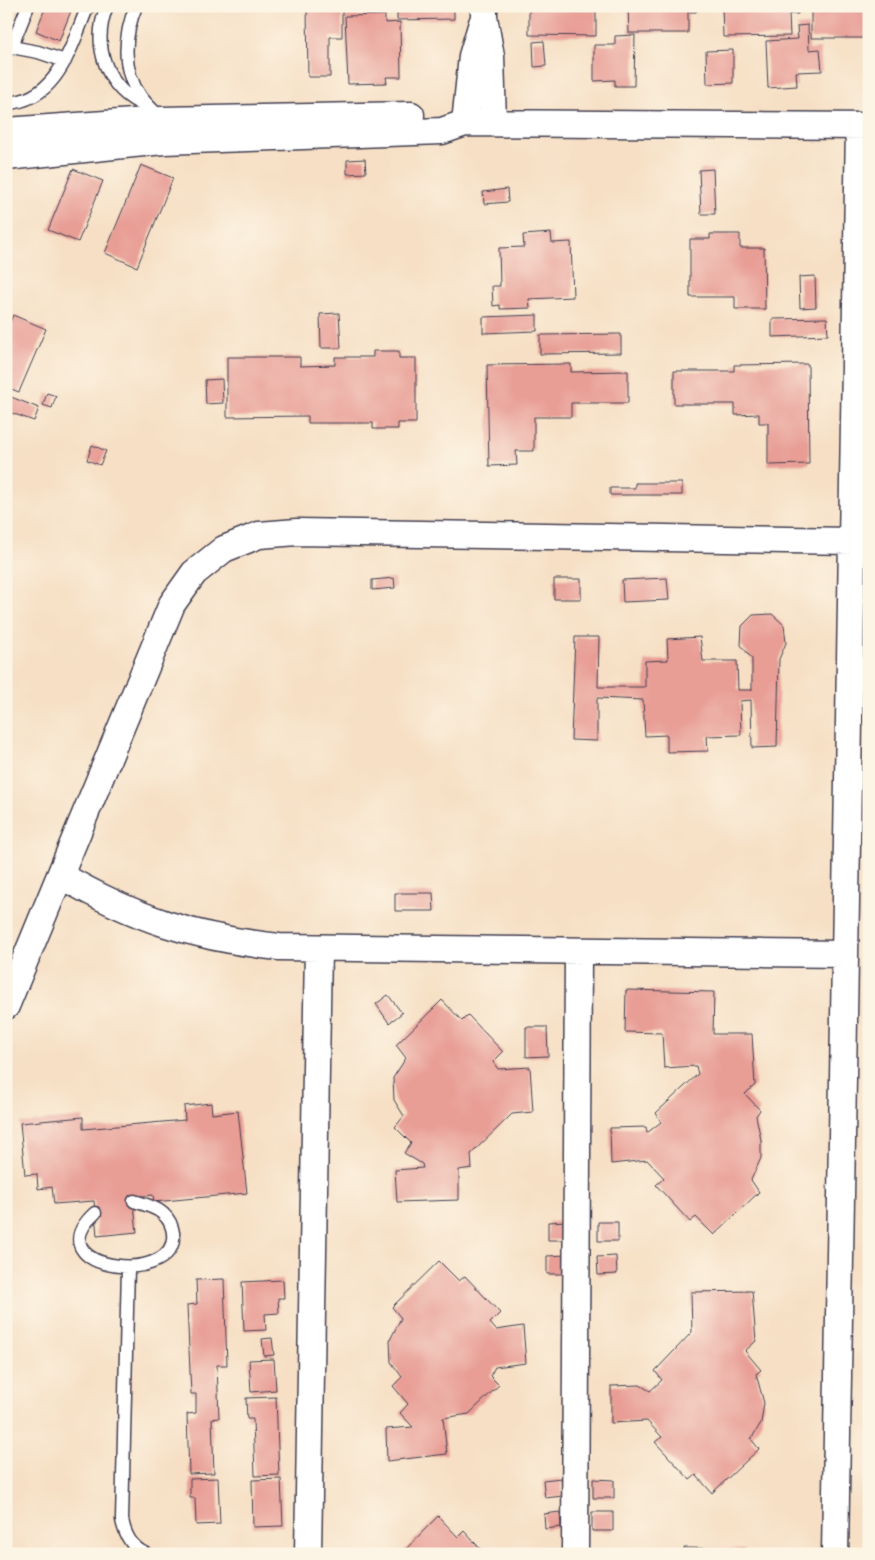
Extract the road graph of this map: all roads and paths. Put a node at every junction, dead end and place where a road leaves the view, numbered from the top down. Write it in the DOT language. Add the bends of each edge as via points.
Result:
graph roads {
  1 [pos="28,6"];
  2 [pos="88,6"];
  3 [pos="107,6"];
  4 [pos="136,6"];
  5 [pos="484,12"];
  6 [pos="8,48"];
  7 [pos="65,61"];
  8 [pos="6,103"];
  9 [pos="156,114"];
  10 [pos="465,122"];
  11 [pos="493,123"];
  12 [pos="864,126"];
  13 [pos="6,131"];
  14 [pos="6,157"];
  15 [pos="852,541"];
  16 [pos="60,875"];
  17 [pos="318,948"];
  18 [pos="578,952"];
  19 [pos="845,954"];
  20 [pos="6,1006"];
  21 [pos="134,1202"];
  22 [pos="95,1213"];
  23 [pos="128,1267"];
  24 [pos="146,1554"];
  25 [pos="308,1554"];
  26 [pos="575,1554"];
  27 [pos="835,1554"];
  1 -- 6 [label="lane"];
  2 -- 7 [label="lane"];
  3 -- 9 [label="lane" via="100,35 105,66 128,96"];
  4 -- 9 [label="lane" via="127,34 128,66 140,96"];
  5 -- 10 [label="street" via="472,56"];
  5 -- 11 [label="street" via="491,56"];
  6 -- 7 [label="lane" via="38,52"];
  7 -- 8 [label="lane" via="44,89 28,98"];
  9 -- 10 [label="street" via="441,114"];
  9 -- 13 [label="street"];
  10 -- 11 [label="street"];
  10 -- 14 [label="street" via="442,131 163,141"];
  11 -- 12 [label="street"];
  12 -- 15 [label="street"];
  15 -- 16 [label="street" via="297,532 259,536 224,549 194,573 172,604"];
  15 -- 19 [label="street"];
  16 -- 17 [label="street" via="94,895 166,925 241,943"];
  16 -- 20 [label="street"];
  17 -- 18 [label="street"];
  17 -- 25 [label="street"];
  18 -- 19 [label="street"];
  18 -- 26 [label="street"];
  19 -- 27 [label="street"];
  21 -- 23 [label="lane" via="160,1210 170,1221 174,1236 170,1250 158,1260"];
  22 -- 23 [label="lane" via="81,1229 80,1242 86,1255 112,1266"];
  23 -- 24 [label="lane" via="122,1520 132,1544"];
}
